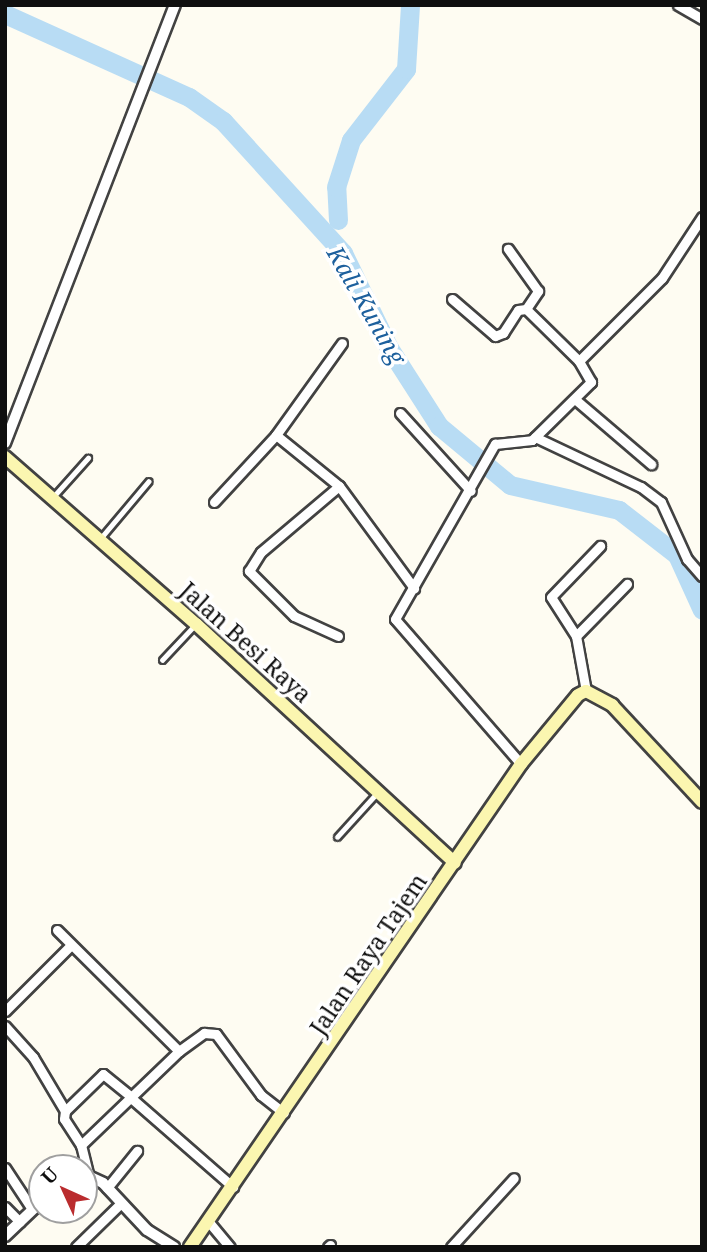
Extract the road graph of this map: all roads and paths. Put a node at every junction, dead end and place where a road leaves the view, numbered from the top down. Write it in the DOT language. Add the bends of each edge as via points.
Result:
graph roads {
  1 [pos="175,5"];
  2 [pos="678,5"];
  3 [pos="702,19"];
  4 [pos="702,217"];
  5 [pos="508,249"];
  6 [pos="452,299"];
  7 [pos="526,309"];
  8 [pos="342,343"];
  9 [pos="579,361"];
  10 [pos="576,400"];
  11 [pos="400,413"];
  12 [pos="276,435"];
  13 [pos="535,438"];
  14 [pos="5,443"];
  15 [pos="5,457"];
  16 [pos="88,458"];
  17 [pos="652,464"];
  18 [pos="148,482"];
  19 [pos="339,486"];
  20 [pos="473,486"];
  21 [pos="51,499"];
  22 [pos="214,502"];
  23 [pos="99,540"];
  24 [pos="600,546"];
  25 [pos="702,576"];
  26 [pos="627,584"];
  27 [pos="414,588"];
  28 [pos="196,624"];
  29 [pos="338,636"];
  30 [pos="576,636"];
  31 [pos="162,660"];
  32 [pos="586,691"];
  33 [pos="521,764"];
  34 [pos="378,792"];
  35 [pos="702,802"];
  36 [pos="337,837"];
  37 [pos="455,863"];
  38 [pos="57,930"];
  39 [pos="71,945"];
  40 [pos="5,1011"];
  41 [pos="5,1026"];
  42 [pos="179,1051"];
  43 [pos="130,1096"];
  44 [pos="65,1111"];
  45 [pos="284,1113"];
  46 [pos="81,1146"];
  47 [pos="137,1151"];
  48 [pos="82,1154"];
  49 [pos="5,1167"];
  50 [pos="514,1178"];
  51 [pos="98,1182"];
  52 [pos="233,1187"];
  53 [pos="107,1188"];
  54 [pos="28,1203"];
  55 [pos="121,1203"];
  56 [pos="5,1207"];
  57 [pos="28,1213"];
  58 [pos="20,1222"];
  59 [pos="208,1222"];
  60 [pos="5,1236"];
  61 [pos="172,1245"];
  62 [pos="190,1246"];
  63 [pos="76,1247"];
  64 [pos="230,1247"];
  65 [pos="451,1247"];
  1 -- 14 [label="street"];
  2 -- 3 [label="street"];
  4 -- 9 [label="street" via="662,278"];
  5 -- 7 [label="street" via="538,287"];
  6 -- 7 [label="street" via="495,336 518,310"];
  7 -- 9 [label="street"];
  8 -- 12 [label="street"];
  9 -- 10 [label="street" via="590,382"];
  10 -- 13 [label="street"];
  10 -- 17 [label="street"];
  11 -- 20 [label="street"];
  12 -- 19 [label="street"];
  12 -- 22 [label="street"];
  13 -- 20 [label="street" via="522,444 495,444"];
  13 -- 25 [label="street" via="641,487 661,502 687,559"];
  15 -- 21 [label="main road, Jalan Besi Raya"];
  16 -- 21 [label="lane"];
  18 -- 23 [label="lane"];
  19 -- 27 [label="street"];
  19 -- 29 [label="street" via="261,552 249,571 294,616"];
  20 -- 27 [label="street"];
  21 -- 23 [label="main road, Jalan Besi Raya"];
  23 -- 28 [label="main road, Jalan Besi Raya"];
  24 -- 30 [label="street" via="551,597"];
  26 -- 30 [label="street"];
  27 -- 33 [label="street" via="396,622"];
  28 -- 31 [label="lane"];
  28 -- 34 [label="main road, Jalan Besi Raya"];
  30 -- 32 [label="street"];
  32 -- 33 [label="main road, Jalan Raya Tajem" via="565,707"];
  32 -- 35 [label="main road" via="612,705"];
  33 -- 37 [label="main road, Jalan Raya Tajem"];
  34 -- 36 [label="lane"];
  34 -- 37 [label="main road, Jalan Besi Raya"];
  37 -- 45 [label="main road, Jalan Raya Tajem"];
  38 -- 39 [label="street"];
  39 -- 40 [label="street"];
  39 -- 42 [label="street"];
  41 -- 44 [label="street" via="33,1057"];
  42 -- 43 [label="street"];
  42 -- 45 [label="street" via="204,1032 216,1034 261,1095"];
  43 -- 44 [label="street" via="103,1074"];
  43 -- 46 [label="street"];
  43 -- 52 [label="street"];
  44 -- 46 [label="street" via="64,1119"];
  45 -- 52 [label="main road, Jalan Raya Tajem"];
  46 -- 48 [label="street"];
  47 -- 53 [label="street"];
  49 -- 54 [label="street"];
  50 -- 65 [label="street"];
  51 -- 53 [label="street"];
  52 -- 59 [label="main road, Jalan Raya Tajem"];
  53 -- 55 [label="street"];
  55 -- 61 [label="street" via="147,1230"];
  55 -- 63 [label="street"];
  56 -- 58 [label="street"];
  57 -- 58 [label="street"];
  58 -- 60 [label="street"];
  59 -- 62 [label="main road, Jalan Raya Tajem"];
  59 -- 64 [label="street"];
  61 -- 62 [label="street"];
}
